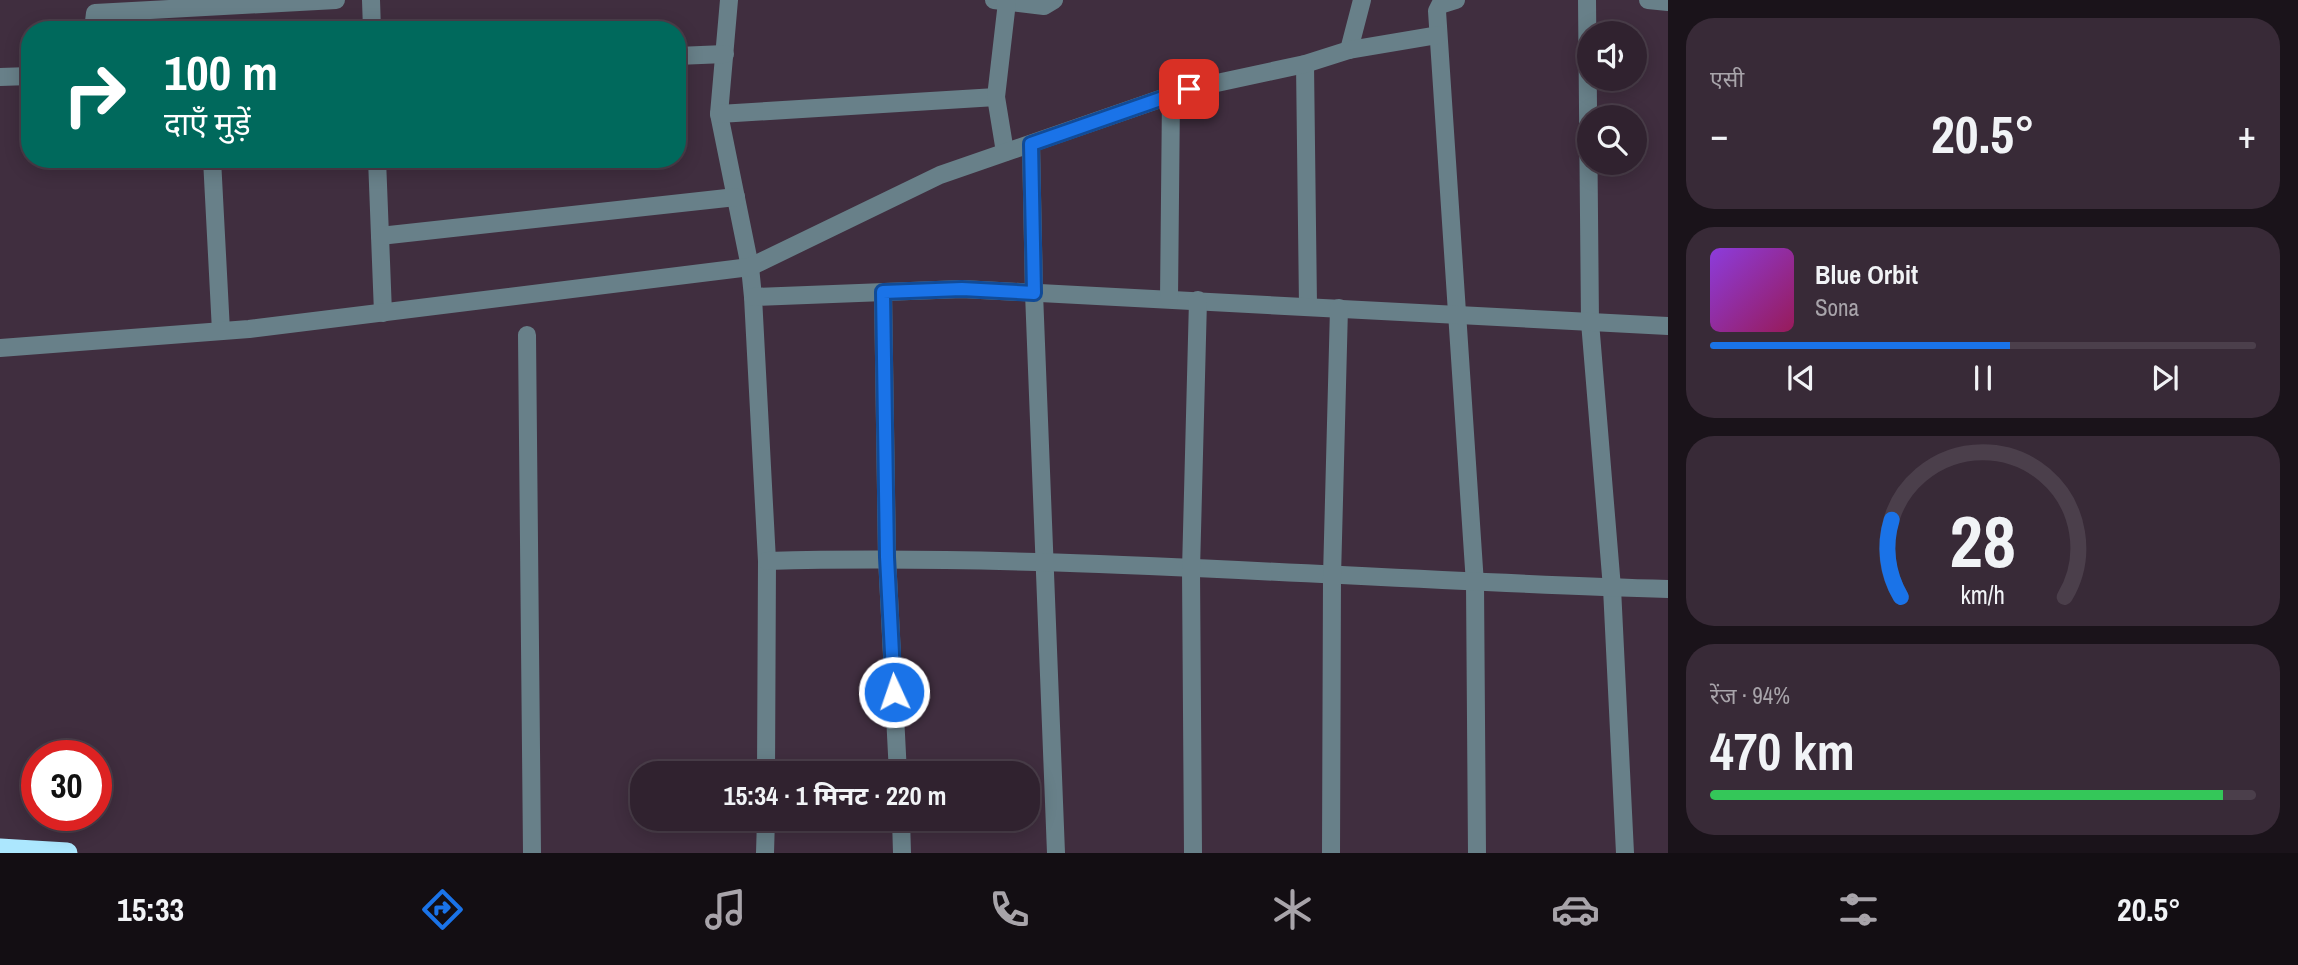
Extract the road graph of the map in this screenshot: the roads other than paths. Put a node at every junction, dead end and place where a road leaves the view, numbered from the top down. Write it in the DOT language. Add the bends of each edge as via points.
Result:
graph roads {
  1 [pos="336,0"];
  2 [pos="371,0"];
  3 [pos="729,0"];
  4 [pos="1054,0"];
  5 [pos="1362,0"];
  6 [pos="1456,0"];
  7 [pos="1587,0"];
  8 [pos="1648,0"];
  9 [pos="1000,1"];
  10 [pos="1668,2"];
  11 [pos="94,14"];
  12 [pos="372,21"];
  13 [pos="1438,35"];
  14 [pos="1349,50"];
  15 [pos="724,54"];
  16 [pos="686,56"];
  17 [pos="1305,64"];
  18 [pos="21,76"];
  19 [pos="0,77"];
  20 [pos="1171,96"];
  21 [pos="996,97"];
  22 [pos="719,114"];
  23 [pos="1031,144"];
  24 [pos="1005,152"];
  25 [pos="212,168"];
  26 [pos="377,168"];
  27 [pos="736,197"];
  28 [pos="380,236"];
  29 [pos="750,267"];
  30 [pos="883,292"];
  31 [pos="1034,293"];
  32 [pos="753,297"];
  33 [pos="1169,299"];
  34 [pos="1198,300"];
  35 [pos="1308,306"];
  36 [pos="1339,308"];
  37 [pos="383,313"];
  38 [pos="1455,314"];
  39 [pos="1590,322"];
  40 [pos="1668,326"];
  41 [pos="221,331"];
  42 [pos="527,335"];
  43 [pos="0,348"];
  44 [pos="887,557"];
  45 [pos="766,561"];
  46 [pos="1043,562"];
  47 [pos="1191,569"];
  48 [pos="1332,577"];
  49 [pos="1475,584"];
  50 [pos="1612,587"];
  51 [pos="1668,589"];
  52 [pos="766,761"];
  53 [pos="897,761"];
  54 [pos="765,831"];
  55 [pos="901,831"];
  56 [pos="0,849"];
  57 [pos="66,853"];
  58 [pos="532,853"];
  59 [pos="765,853"];
  60 [pos="902,853"];
  61 [pos="1056,853"];
  62 [pos="1193,853"];
  63 [pos="1331,853"];
  64 [pos="1477,853"];
  65 [pos="1625,853"];
  1 -- 11 [label="street"];
  2 -- 12 [label="street"];
  3 -- 15 [label="street"];
  4 -- 9 [label="street" via="1044,6"];
  5 -- 14 [label="street"];
  6 -- 13 [label="street" via="1440,5"];
  7 -- 39 [label="street"];
  8 -- 10 [label="street"];
  9 -- 21 [label="street"];
  13 -- 14 [label="street"];
  13 -- 38 [label="street"];
  14 -- 17 [label="street"];
  15 -- 16 [label="street"];
  15 -- 22 [label="street"];
  17 -- 20 [label="street"];
  17 -- 35 [label="street"];
  18 -- 19 [label="street"];
  20 -- 23 [label="street"];
  20 -- 33 [label="street"];
  21 -- 22 [label="street"];
  21 -- 24 [label="street"];
  22 -- 27 [label="street"];
  23 -- 24 [label="street"];
  23 -- 31 [label="street"];
  24 -- 29 [label="street" via="940,175"];
  25 -- 41 [label="street"];
  26 -- 28 [label="street"];
  27 -- 28 [label="street"];
  27 -- 29 [label="street"];
  28 -- 37 [label="street"];
  29 -- 32 [label="street"];
  29 -- 37 [label="street"];
  30 -- 31 [label="street" via="962,289"];
  30 -- 32 [label="street"];
  30 -- 44 [label="street"];
  31 -- 33 [label="street"];
  31 -- 46 [label="street"];
  32 -- 45 [label="street"];
  33 -- 34 [label="street"];
  34 -- 35 [label="street"];
  34 -- 47 [label="street"];
  35 -- 36 [label="street"];
  36 -- 38 [label="street"];
  36 -- 48 [label="street"];
  37 -- 41 [label="street"];
  38 -- 39 [label="street"];
  38 -- 49 [label="street"];
  39 -- 40 [label="street"];
  39 -- 50 [label="street"];
  41 -- 43 [label="street"];
  42 -- 58 [label="street"];
  44 -- 45 [label="street"];
  44 -- 46 [label="street"];
  44 -- 53 [label="street"];
  45 -- 52 [label="street"];
  46 -- 47 [label="street"];
  46 -- 61 [label="street"];
  47 -- 48 [label="street"];
  47 -- 62 [label="street"];
  48 -- 49 [label="street"];
  48 -- 63 [label="street"];
  49 -- 50 [label="street"];
  49 -- 64 [label="street"];
  50 -- 51 [label="street"];
  50 -- 65 [label="street"];
  54 -- 59 [label="street"];
  55 -- 60 [label="street"];
  56 -- 57 [label="highway"];
}
